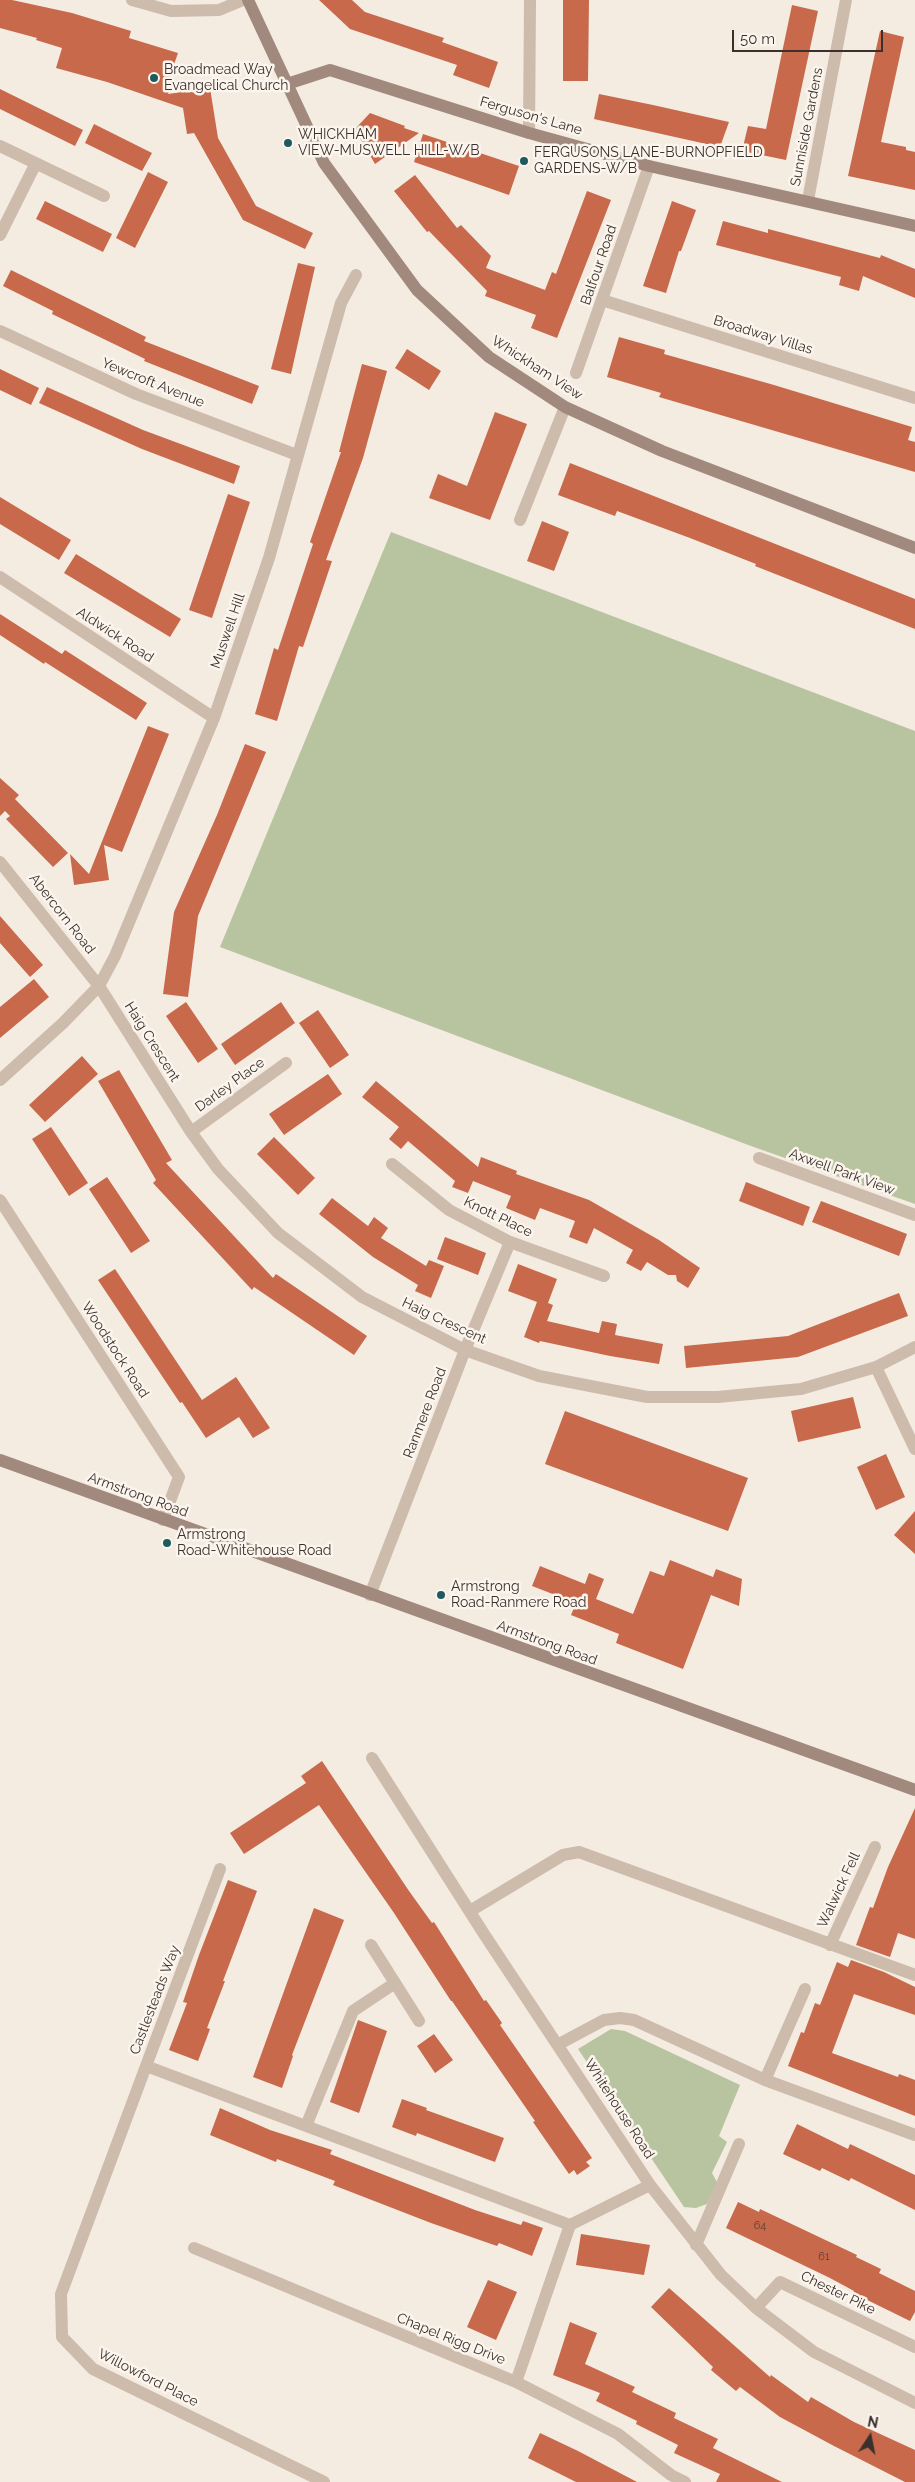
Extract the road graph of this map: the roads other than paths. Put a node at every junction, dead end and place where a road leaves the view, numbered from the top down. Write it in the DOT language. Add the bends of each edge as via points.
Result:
graph roads {
  1 [pos="132,0"];
  2 [pos="243,0"];
  3 [pos="248,0"];
  4 [pos="530,0"];
  5 [pos="846,0"];
  6 [pos="287,84"];
  7 [pos="529,133"];
  8 [pos="0,146"];
  9 [pos="36,163"];
  10 [pos="650,166"];
  11 [pos="104,196"];
  12 [pos="808,200"];
  13 [pos="915,226"];
  14 [pos="0,235"];
  15 [pos="356,275"];
  16 [pos="602,300"];
  17 [pos="0,331"];
  18 [pos="576,374"];
  19 [pos="915,398"];
  20 [pos="565,407"];
  21 [pos="297,455"];
  22 [pos="520,520"];
  23 [pos="915,548"];
  24 [pos="0,578"];
  25 [pos="214,718"];
  26 [pos="0,862"];
  27 [pos="99,986"];
  28 [pos="286,1063"];
  29 [pos="0,1080"];
  30 [pos="192,1132"];
  31 [pos="759,1158"];
  32 [pos="392,1164"];
  33 [pos="0,1200"];
  34 [pos="915,1214"];
  35 [pos="510,1242"];
  36 [pos="604,1276"];
  37 [pos="915,1346"];
  38 [pos="465,1350"];
  39 [pos="876,1367"];
  40 [pos="915,1449"];
  41 [pos="0,1460"];
  42 [pos="163,1520"];
  43 [pos="370,1595"];
  44 [pos="372,1758"];
  45 [pos="915,1790"];
  46 [pos="875,1847"];
  47 [pos="220,1869"];
  48 [pos="470,1911"];
  49 [pos="826,1944"];
  50 [pos="371,1945"];
  51 [pos="915,1975"];
  52 [pos="395,1983"];
  53 [pos="805,1989"];
  54 [pos="419,2021"];
  55 [pos="559,2044"];
  56 [pos="146,2066"];
  57 [pos="765,2080"];
  58 [pos="306,2126"];
  59 [pos="915,2135"];
  60 [pos="740,2144"];
  61 [pos="650,2185"];
  62 [pos="570,2225"];
  63 [pos="696,2245"];
  64 [pos="194,2248"];
  65 [pos="756,2308"];
  66 [pos="915,2347"];
  67 [pos="516,2382"];
  68 [pos="915,2403"];
  69 [pos="324,2482"];
  70 [pos="685,2482"];
  1 -- 2 [label="street" via="171,11 219,10"];
  3 -- 6 [label="street, Whickham View"];
  4 -- 7 [label="street"];
  5 -- 12 [label="street, Sunniside Gardens"];
  6 -- 7 [label="street, Ferguson's Lane" via="330,70"];
  6 -- 20 [label="street, Whickham View" via="324,163 417,290 489,356"];
  7 -- 10 [label="street, Ferguson's Lane"];
  8 -- 9 [label="street"];
  9 -- 11 [label="street"];
  9 -- 14 [label="street"];
  10 -- 12 [label="street, Ferguson's Lane"];
  10 -- 16 [label="street, Balfour Road"];
  12 -- 13 [label="street, Ferguson's Lane"];
  15 -- 21 [label="street, Muswell Hill" via="341,303"];
  16 -- 18 [label="street, Balfour Road"];
  16 -- 19 [label="street, Broadway Villas"];
  17 -- 21 [label="street, Yewcroft Avenue" via="136,394"];
  20 -- 22 [label="street"];
  20 -- 23 [label="street, Whickham View" via="662,451"];
  21 -- 25 [label="street, Muswell Hill" via="269,558"];
  24 -- 25 [label="street, Aldwick Road"];
  25 -- 27 [label="street, Muswell Hill" via="115,956"];
  26 -- 27 [label="street, Abercorn Road"];
  27 -- 29 [label="street, Muswell Hill"];
  27 -- 30 [label="street, Haig Crescent"];
  28 -- 30 [label="street, Darley Place"];
  30 -- 38 [label="street, Haig Crescent" via="218,1169 278,1233 362,1297"];
  31 -- 34 [label="street, Axwell Park View"];
  32 -- 35 [label="street, Knott Place" via="449,1210"];
  33 -- 42 [label="street, Woodstock Road" via="179,1476"];
  35 -- 36 [label="street, Knott Place"];
  35 -- 38 [label="street, Ranmere Road"];
  37 -- 39 [label="street, Haig Crescent"];
  38 -- 39 [label="street, Haig Crescent" via="539,1376 647,1397 718,1397 800,1389"];
  38 -- 43 [label="street, Ranmere Road"];
  39 -- 40 [label="street"];
  41 -- 42 [label="street, Armstrong Road"];
  42 -- 43 [label="street, Armstrong Road"];
  43 -- 45 [label="street, Armstrong Road"];
  44 -- 48 [label="street, Whitehouse Road"];
  46 -- 49 [label="street, Walwick Fell"];
  47 -- 56 [label="street, Castlesteads Way"];
  48 -- 49 [label="street" via="563,1855 579,1852"];
  48 -- 55 [label="street, Whitehouse Road"];
  49 -- 51 [label="street, Walwick Fell"];
  50 -- 52 [label="street"];
  52 -- 54 [label="street"];
  52 -- 58 [label="street" via="353,2011"];
  53 -- 57 [label="street"];
  55 -- 57 [label="street" via="604,2020 634,2020"];
  55 -- 61 [label="street, Whitehouse Road"];
  56 -- 58 [label="street, Castlesteads Way"];
  56 -- 69 [label="street, Willowford Place" via="61,2294 62,2337 92,2369"];
  57 -- 59 [label="street"];
  58 -- 62 [label="street, Castlesteads Way"];
  60 -- 63 [label="street"];
  61 -- 62 [label="street"];
  61 -- 63 [label="street, Whitehouse Road"];
  62 -- 67 [label="street, Chapel Rigg Drive"];
  63 -- 65 [label="street, Whitehouse Road" via="721,2275"];
  64 -- 67 [label="street, Chapel Rigg Drive"];
  65 -- 66 [label="street, Chester Pike" via="780,2282"];
  65 -- 68 [label="street, Whitehouse Road" via="814,2352"];
  67 -- 70 [label="street" via="618,2434"];
}
